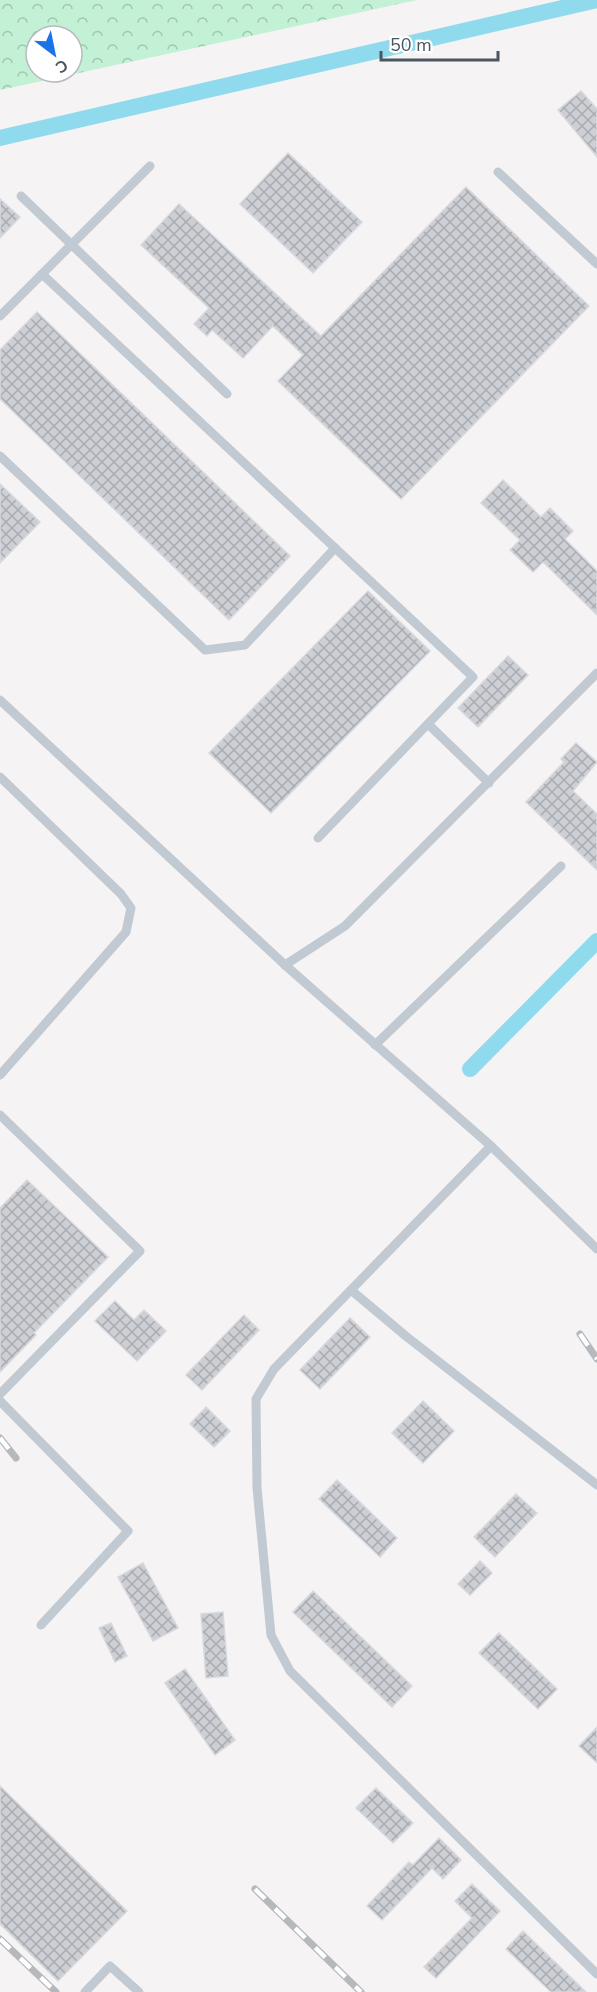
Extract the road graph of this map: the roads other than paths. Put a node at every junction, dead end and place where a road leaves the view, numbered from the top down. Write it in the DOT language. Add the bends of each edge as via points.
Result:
graph roads {
  1 [pos="150,166"];
  2 [pos="498,172"];
  3 [pos="21,196"];
  4 [pos="72,245"];
  5 [pos="597,264"];
  6 [pos="42,274"];
  7 [pos="0,316"];
  8 [pos="227,394"];
  9 [pos="0,456"];
  10 [pos="335,548"];
  11 [pos="597,673"];
  12 [pos="0,700"];
  13 [pos="428,724"];
  14 [pos="0,777"];
  15 [pos="489,783"];
  16 [pos="318,838"];
  17 [pos="561,866"];
  18 [pos="285,965"];
  19 [pos="375,1045"];
  20 [pos="0,1075"];
  21 [pos="0,1115"];
  22 [pos="491,1146"];
  23 [pos="597,1250"];
  24 [pos="351,1290"];
  25 [pos="0,1394"];
  26 [pos="0,1401"];
  27 [pos="597,1485"];
  28 [pos="41,1625"];
  29 [pos="597,1974"];
  30 [pos="85,1992"];
  31 [pos="139,1992"];
  1 -- 4 [label="lane"];
  2 -- 5 [label="lane"];
  3 -- 4 [label="lane"];
  4 -- 6 [label="lane"];
  4 -- 8 [label="lane"];
  6 -- 7 [label="lane"];
  6 -- 10 [label="lane"];
  9 -- 10 [label="lane" via="205,650 245,645"];
  10 -- 13 [label="lane" via="473,677"];
  11 -- 15 [label="lane"];
  12 -- 18 [label="lane"];
  13 -- 15 [label="lane"];
  13 -- 16 [label="lane"];
  14 -- 20 [label="lane" via="131,908 126,932"];
  15 -- 18 [label="lane" via="345,926"];
  17 -- 19 [label="lane"];
  18 -- 19 [label="lane"];
  19 -- 22 [label="lane"];
  21 -- 25 [label="lane" via="140,1251"];
  22 -- 23 [label="lane"];
  22 -- 24 [label="lane"];
  24 -- 27 [label="lane"];
  24 -- 29 [label="lane" via="274,1369 256,1399 257,1488 271,1635 290,1671"];
  26 -- 28 [label="lane" via="128,1531"];
  30 -- 31 [label="lane" via="110,1965"];
}
